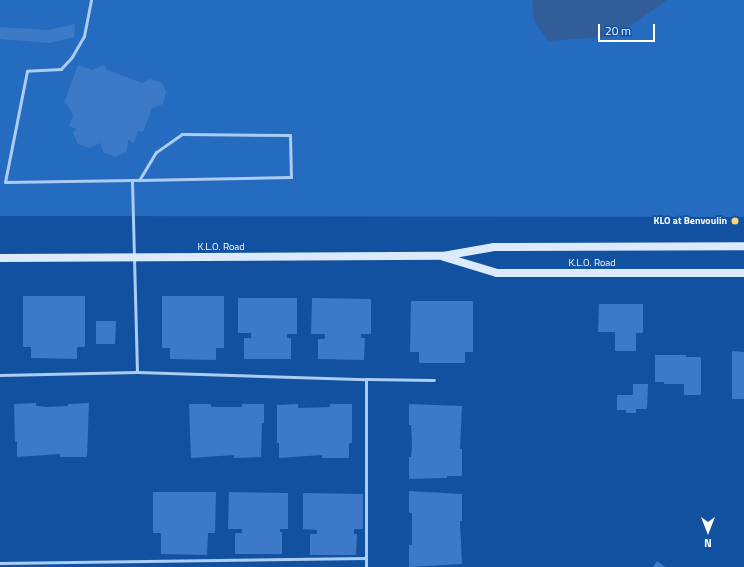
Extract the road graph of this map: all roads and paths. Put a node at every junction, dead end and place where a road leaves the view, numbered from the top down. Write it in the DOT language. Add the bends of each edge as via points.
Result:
graph roads {
  1 [pos="90,0"];
  2 [pos="132,180"];
  3 [pos="139,180"];
  4 [pos="744,246"];
  5 [pos="443,256"];
  6 [pos="134,257"];
  7 [pos="0,258"];
  8 [pos="744,273"];
  9 [pos="137,372"];
  10 [pos="0,376"];
  11 [pos="366,379"];
  12 [pos="434,380"];
  13 [pos="366,558"];
  14 [pos="0,563"];
  15 [pos="366,567"];
  1 -- 2 [label="lane" via="84,36 72,57 61,69 27,71 5,182"];
  2 -- 3 [label="lane"];
  2 -- 6 [label="lane"];
  3 -- 3 [label="lane" via="291,177 290,135 182,134 156,152"];
  4 -- 5 [label="main road, K.L.O. Road" via="494,247"];
  5 -- 6 [label="main road, K.L.O. Road"];
  5 -- 8 [label="main road, K.L.O. Road" via="497,273"];
  6 -- 7 [label="main road, K.L.O. Road"];
  6 -- 9 [label="lane"];
  9 -- 10 [label="lane"];
  9 -- 11 [label="lane"];
  11 -- 12 [label="lane"];
  11 -- 13 [label="lane"];
  13 -- 14 [label="lane"];
  13 -- 15 [label="lane"];
}
